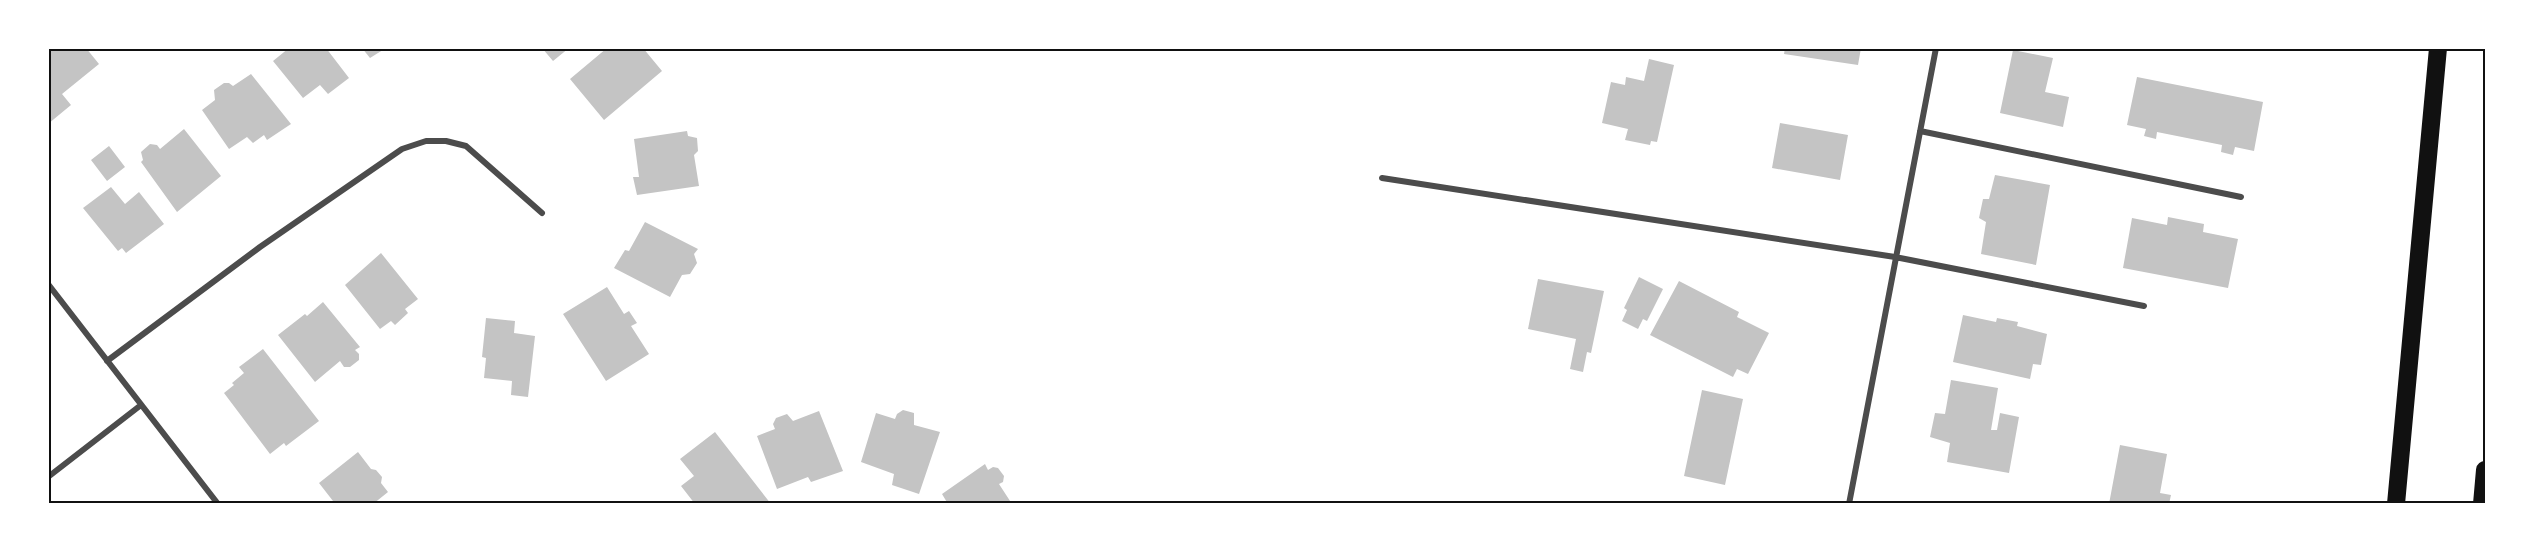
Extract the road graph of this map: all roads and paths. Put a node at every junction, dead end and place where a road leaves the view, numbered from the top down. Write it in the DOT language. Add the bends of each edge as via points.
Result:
graph roads {
  1 [pos="1936,48"];
  2 [pos="2438,48"];
  3 [pos="1920,131"];
  4 [pos="1382,178"];
  5 [pos="2241,196"];
  6 [pos="542,213"];
  7 [pos="1895,257"];
  8 [pos="48,284"];
  9 [pos="2144,306"];
  10 [pos="107,361"];
  11 [pos="141,405"];
  12 [pos="2485,470"];
  13 [pos="48,477"];
  14 [pos="218,504"];
  15 [pos="1849,504"];
  16 [pos="2396,504"];
  17 [pos="2482,504"];
  1 -- 3 [label="street"];
  2 -- 16 [label="highway"];
  3 -- 5 [label="street"];
  3 -- 7 [label="street"];
  4 -- 7 [label="street"];
  6 -- 10 [label="street" via="466,146 426,141 402,149 260,247"];
  7 -- 9 [label="street"];
  7 -- 15 [label="street"];
  8 -- 10 [label="street"];
  10 -- 11 [label="street"];
  11 -- 13 [label="street"];
  11 -- 14 [label="street"];
  12 -- 17 [label="highway"];
}
